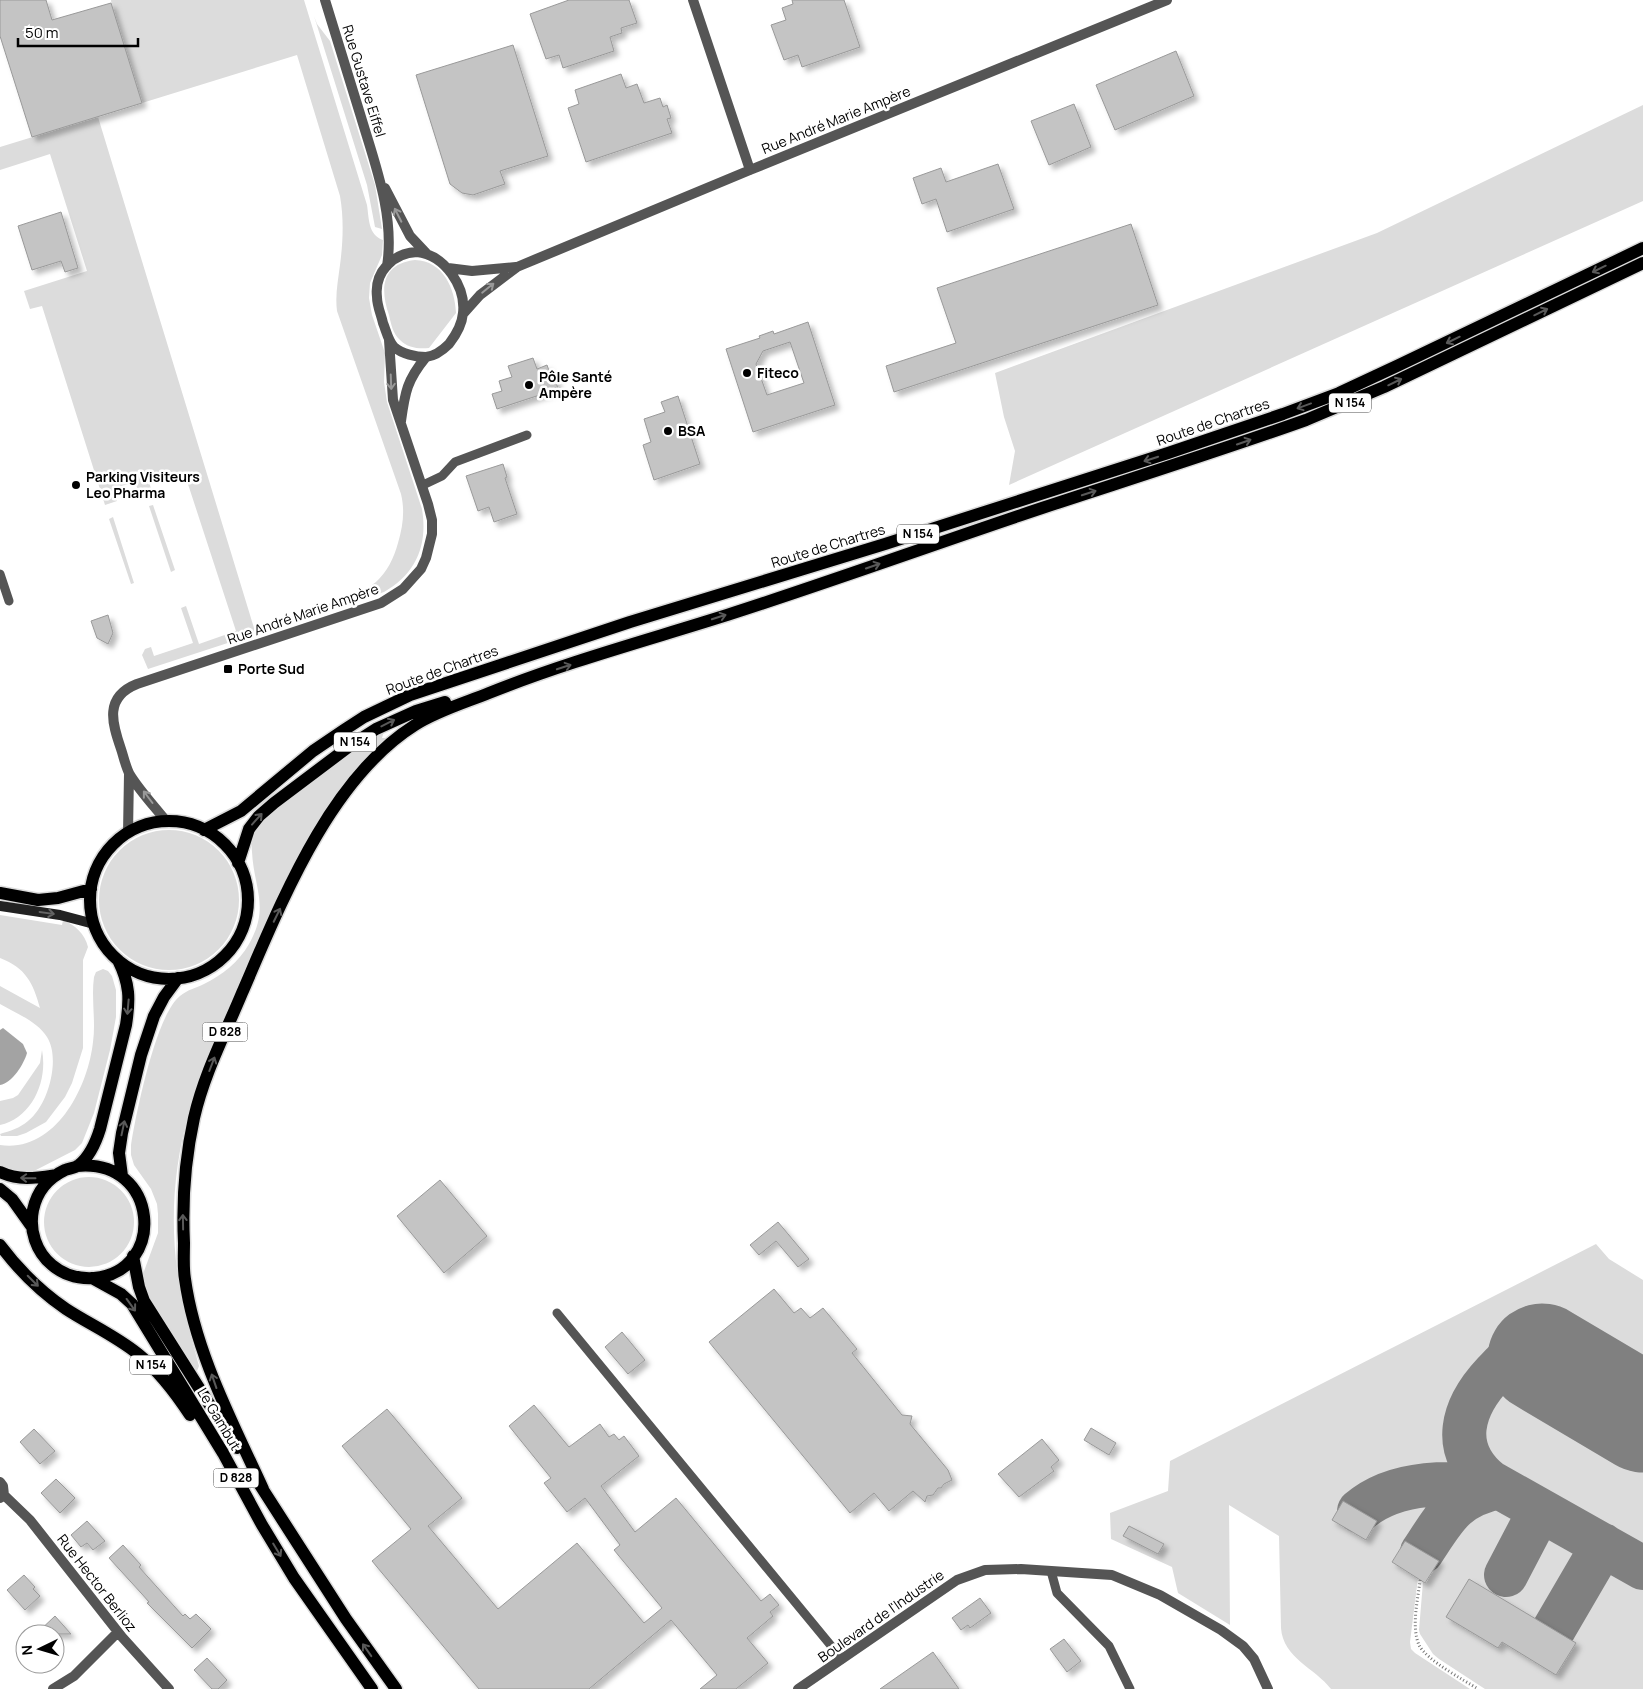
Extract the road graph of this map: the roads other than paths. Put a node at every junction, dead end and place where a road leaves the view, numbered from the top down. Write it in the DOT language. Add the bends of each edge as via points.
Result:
graph roads {
  1 [pos="324,0"];
  2 [pos="693,0"];
  3 [pos="1167,0"];
  4 [pos="750,170"];
  5 [pos="378,171"];
  6 [pos="1643,248"];
  7 [pos="427,254"];
  8 [pos="1643,263"];
  9 [pos="387,266"];
  10 [pos="517,267"];
  11 [pos="448,268"];
  12 [pos="463,314"];
  13 [pos="389,340"];
  14 [pos="426,356"];
  15 [pos="401,422"];
  16 [pos="527,436"];
  17 [pos="422,486"];
  18 [pos="0,574"];
  19 [pos="9,600"];
  20 [pos="517,682"];
  21 [pos="129,774"];
  22 [pos="166,821"];
  23 [pos="204,830"];
  24 [pos="128,833"];
  25 [pos="238,863"];
  26 [pos="91,888"];
  27 [pos="0,893"];
  28 [pos="0,906"];
  29 [pos="94,924"];
  30 [pos="118,960"];
  31 [pos="178,978"];
  32 [pos="77,1166"];
  33 [pos="0,1172"];
  34 [pos="56,1175"];
  35 [pos="122,1176"];
  36 [pos="0,1189"];
  37 [pos="32,1228"];
  38 [pos="0,1245"];
  39 [pos="133,1256"];
  40 [pos="92,1278"];
  41 [pos="557,1313"];
  42 [pos="0,1482"];
  43 [pos="263,1489"];
  44 [pos="2,1496"];
  45 [pos="262,1525"];
  46 [pos="1051,1571"];
  47 [pos="118,1632"];
  48 [pos="842,1659"];
  49 [pos="53,1689"];
  50 [pos="169,1689"];
  51 [pos="372,1689"];
  52 [pos="396,1689"];
  53 [pos="798,1689"];
  54 [pos="1130,1689"];
  55 [pos="1268,1689"];
  1 -- 5 [label="street, Rue Gustave Eiffel"];
  2 -- 4 [label="street"];
  3 -- 4 [label="street, Rue André Marie Ampère"];
  4 -- 10 [label="street, Rue André Marie Ampère"];
  7 -- 5 [label="street, Rue Gustave Eiffel, one-way" via="407,231"];
  5 -- 9 [label="street, Rue Gustave Eiffel" via="389,233"];
  6 -- 23 [label="main road, Route de Chartres / N 154, one-way" via="1339,393 1273,418 410,695 344,730 241,811"];
  7 -- 9 [label="street" via="403,254"];
  7 -- 11 [label="street"];
  20 -- 8 [label="main road, N 154, one-way" via="772,600 1306,420 1384,388"];
  9 -- 13 [label="street" via="380,276 376,293"];
  10 -- 11 [label="street, Rue André Marie Ampère" via="472,271"];
  12 -- 10 [label="street, Rue André Marie Ampère, one-way" via="480,295"];
  11 -- 12 [label="street" via="461,297"];
  12 -- 14 [label="street" via="457,332 448,344 439,352"];
  13 -- 14 [label="street" via="399,350 413,356"];
  13 -- 15 [label="street, Rue André Marie Ampère, one-way" via="391,391"];
  14 -- 15 [label="street, Rue André Marie Ampère" via="408,383"];
  15 -- 17 [label="street, Rue André Marie Ampère"];
  16 -- 17 [label="lane" via="455,462 442,476"];
  17 -- 21 [label="street, Rue André Marie Ampère" via="432,520 430,546 421,569 393,597 137,684 119,697 114,706 113,724"];
  18 -- 19 [label="lane"];
  25 -- 20 [label="main road, N 154, one-way" via="249,829 259,816 351,745 376,729 416,711"];
  43 -- 20 [label="main road, D 828, one-way" via="216,1387 184,1278 183,1214 187,1159 207,1076 278,912 327,817 341,797 385,747 416,724"];
  22 -- 21 [label="street, Rue André Marie Ampère, one-way"];
  21 -- 24 [label="street, Rue André Marie Ampère"];
  22 -- 23 [label="main road" via="186,823"];
  22 -- 24 [label="main road"];
  23 -- 25 [label="main road" via="224,844"];
  24 -- 26 [label="main road" via="103,857"];
  25 -- 31 [label="main road" via="247,900 238,937 213,965"];
  26 -- 27 [label="main road" via="38,900"];
  26 -- 29 [label="main road"];
  28 -- 29 [label="main road, one-way"];
  29 -- 30 [label="main road" via="104,944"];
  30 -- 31 [label="main road" via="140,974"];
  30 -- 32 [label="main road, one-way" via="128,986 126,1025 100,1129 90,1152"];
  35 -- 31 [label="main road, one-way" via="119,1153 122,1133 141,1055 154,1016"];
  32 -- 34 [label="main road"];
  32 -- 35 [label="main road" via="100,1166"];
  34 -- 33 [label="main road, one-way" via="27,1179"];
  34 -- 37 [label="main road" via="40,1191 33,1209"];
  35 -- 39 [label="main road" via="139,1197 144,1214 144,1232"];
  36 -- 37 [label="main road" via="12,1199"];
  37 -- 40 [label="main road" via="37,1246 48,1262 64,1273"];
  38 -- 45 [label="main road, N 154, one-way" via="38,1287 152,1366 177,1395"];
  39 -- 40 [label="main road" via="116,1272"];
  39 -- 43 [label="main road, D 828" via="144,1301"];
  40 -- 45 [label="main road, Le Gambut / D 828, one-way" via="132,1304 223,1453"];
  41 -- 48 [label="lane"];
  42 -- 44 [label="street, Rue Hector Berlioz"];
  52 -- 43 [label="main road, D 828, one-way" via="346,1619"];
  44 -- 47 [label="street, Rue Hector Berlioz" via="30,1520"];
  45 -- 51 [label="main road, Le Gambut / D 828, one-way" via="294,1578"];
  46 -- 48 [label="street, Boulevard de l'Industrie" via="985,1570 957,1580"];
  46 -- 54 [label="lane" via="1057,1593 1109,1646"];
  46 -- 55 [label="street, Boulevard de l'Industrie" via="1112,1575 1160,1595 1243,1646 1254,1659"];
  47 -- 49 [label="street" via="74,1676"];
  47 -- 50 [label="street, Rue Hector Berlioz"];
  48 -- 53 [label="street, Boulevard de l'Industrie"];
}
